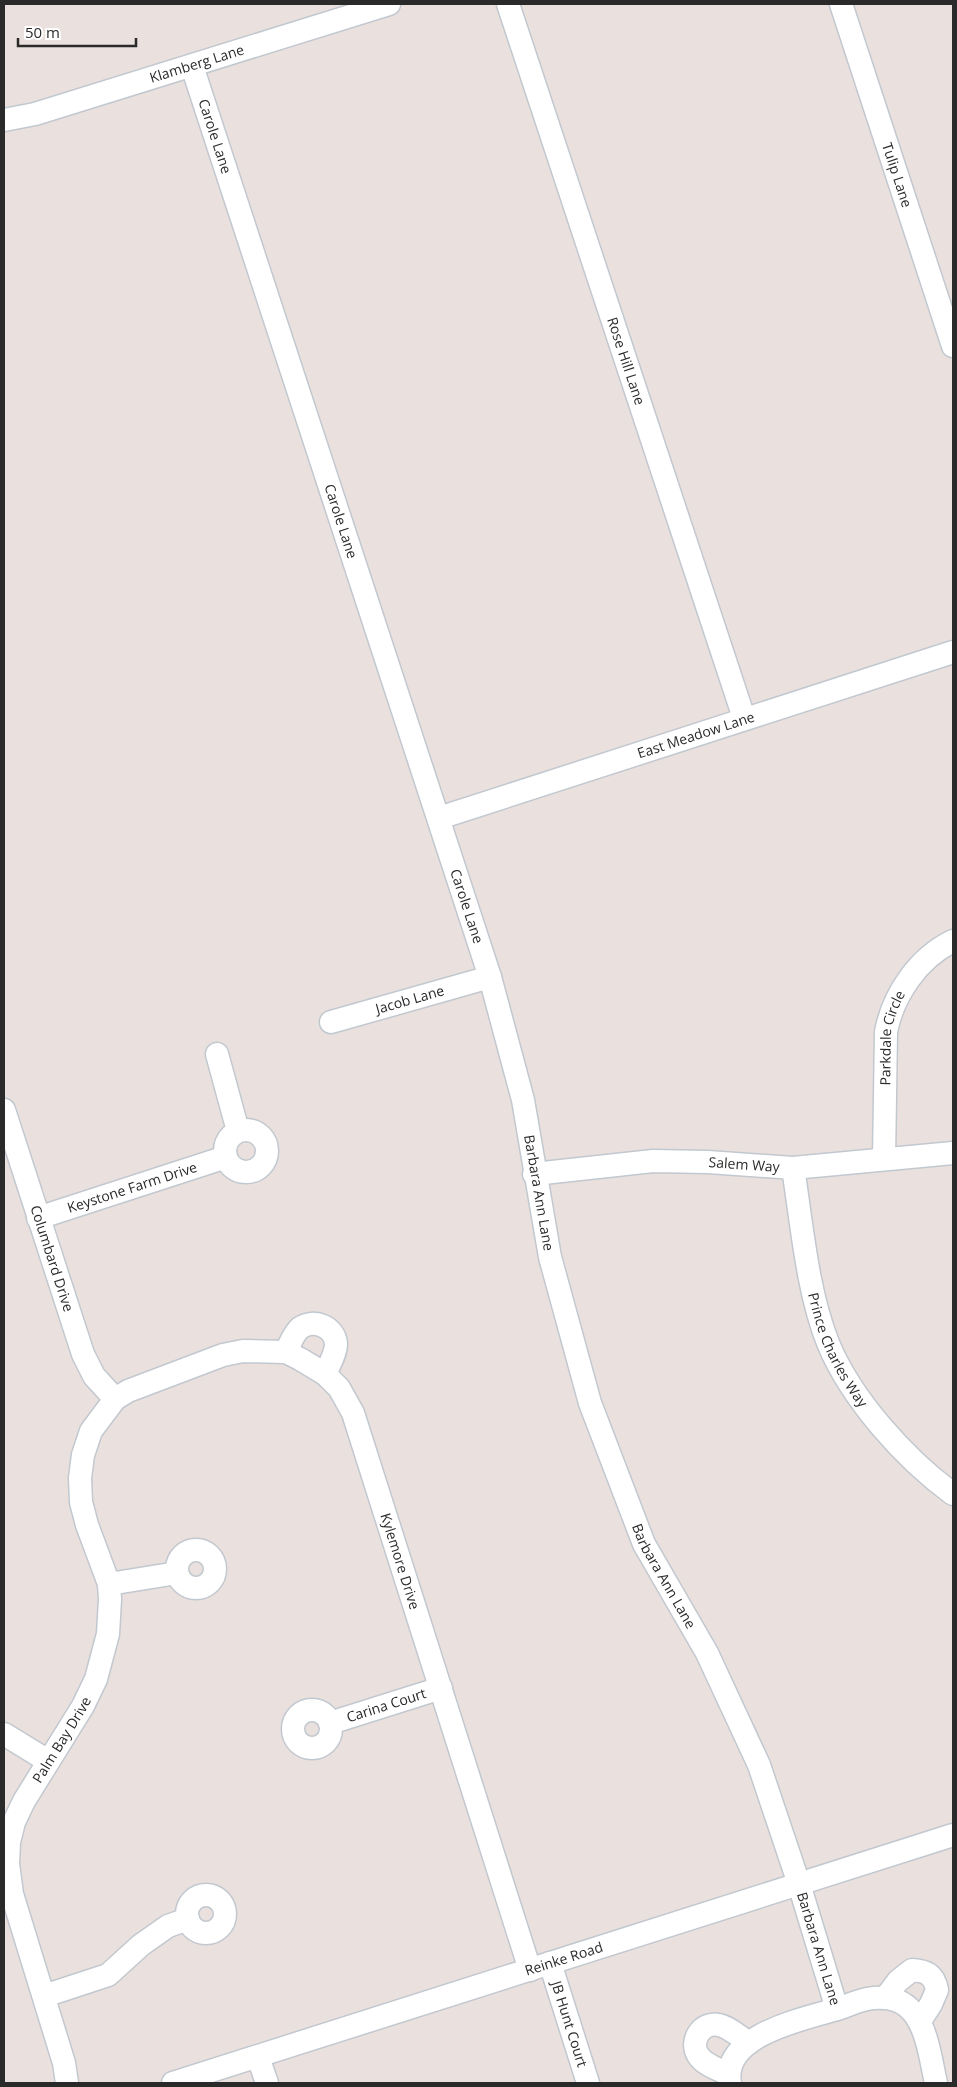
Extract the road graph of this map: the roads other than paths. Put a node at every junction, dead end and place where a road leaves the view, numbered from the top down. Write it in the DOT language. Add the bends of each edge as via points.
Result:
graph roads {
  1 [pos="389,4"];
  2 [pos="508,4"];
  3 [pos="841,4"];
  4 [pos="192,66"];
  5 [pos="4,120"];
  6 [pos="953,346"];
  7 [pos="953,652"];
  8 [pos="744,718"];
  9 [pos="440,818"];
  10 [pos="953,941"];
  11 [pos="490,977"];
  12 [pos="331,1022"];
  13 [pos="217,1054"];
  14 [pos="4,1110"];
  15 [pos="238,1131"];
  16 [pos="953,1153"];
  17 [pos="226,1157"];
  18 [pos="884,1159"];
  19 [pos="793,1168"];
  20 [pos="534,1174"];
  21 [pos="38,1218"];
  22 [pos="286,1352"];
  23 [pos="325,1374"];
  24 [pos="114,1399"];
  25 [pos="953,1494"];
  26 [pos="177,1573"];
  27 [pos="109,1584"];
  28 [pos="441,1688"];
  29 [pos="330,1723"];
  30 [pos="4,1734"];
  31 [pos="48,1761"];
  32 [pos="953,1835"];
  33 [pos="800,1884"];
  34 [pos="188,1919"];
  35 [pos="540,1967"];
  36 [pos="44,1996"];
  37 [pos="886,1998"];
  38 [pos="837,2009"];
  39 [pos="920,2021"];
  40 [pos="749,2043"];
  41 [pos="258,2057"];
  42 [pos="729,2078"];
  43 [pos="67,2083"];
  44 [pos="173,2083"];
  45 [pos="267,2083"];
  46 [pos="588,2083"];
  47 [pos="936,2083"];
  1 -- 4 [label="street, Klamberg Lane"];
  2 -- 8 [label="street, Rose Hill Lane"];
  3 -- 6 [label="street, Tulip Lane"];
  4 -- 5 [label="street, Klamberg Lane" via="35,114"];
  4 -- 9 [label="street, Carole Lane"];
  7 -- 8 [label="street, East Meadow Lane"];
  8 -- 9 [label="street, East Meadow Lane"];
  9 -- 11 [label="street, Carole Lane"];
  10 -- 18 [label="street, Parkdale Circle" via="920,966 898,995 889,1014"];
  11 -- 12 [label="street, Jacob Lane"];
  11 -- 20 [label="street, Barbara Ann Lane" via="523,1100"];
  13 -- 15 [label="street"];
  14 -- 21 [label="street, Columbard Drive"];
  15 -- 17 [label="street" via="226,1145"];
  15 -- 17 [label="street" via="252,1131 264,1139 265,1160 255,1170 241,1171 234,1169"];
  16 -- 18 [label="street, Salem Way"];
  17 -- 21 [label="street, Keystone Farm Drive"];
  18 -- 19 [label="street, Salem Way"];
  19 -- 20 [label="street, Salem Way" via="653,1161"];
  19 -- 25 [label="street, Prince Charles Way" via="815,1297 829,1345 873,1417"];
  20 -- 33 [label="street, Barbara Ann Lane" via="550,1257 574,1348 590,1403 623,1492 644,1544 707,1653 759,1765"];
  21 -- 24 [label="street, Columbard Drive" via="83,1354 94,1376"];
  22 -- 23 [label="street, Kylemore Drive"];
  22 -- 23 [label="street" via="300,1328 312,1324 326,1327 336,1344"];
  22 -- 24 [label="street, Kylemore Drive" via="243,1350 223,1355 142,1384"];
  23 -- 28 [label="street, Kylemore Drive" via="339,1388 352,1413"];
  24 -- 27 [label="street, Palm Bay Drive" via="91,1431 80,1478 81,1502 87,1525"];
  26 -- 27 [label="street"];
  27 -- 31 [label="street, Palm Bay Drive" via="108,1634 96,1679"];
  28 -- 29 [label="street, Carina Court"];
  28 -- 35 [label="street, Kylemore Drive"];
  30 -- 31 [label="street"];
  31 -- 36 [label="street, Palm Bay Drive" via="14,1822 8,1864 12,1894"];
  32 -- 33 [label="street, Reinke Road"];
  33 -- 35 [label="street, Reinke Road"];
  33 -- 38 [label="street, Barbara Ann Lane"];
  34 -- 36 [label="street" via="168,1926 108,1974"];
  35 -- 41 [label="street, Reinke Road"];
  35 -- 46 [label="street, JB Hunt Court"];
  36 -- 43 [label="street, Palm Bay Drive"];
  37 -- 38 [label="street, Barbara Ann Lane" via="866,1999"];
  37 -- 39 [label="street" via="911,2010"];
  37 -- 39 [label="street" via="903,1976 912,1970 926,1971 932,1976 937,1990"];
  38 -- 40 [label="street" via="775,2027"];
  39 -- 47 [label="street" via="926,2034"];
  40 -- 42 [label="street" via="739,2052"];
  40 -- 42 [label="street" via="719,2024 708,2025 697,2034 695,2041 699,2057"];
  41 -- 44 [label="street, Reinke Road"];
  41 -- 45 [label="street"];
}
